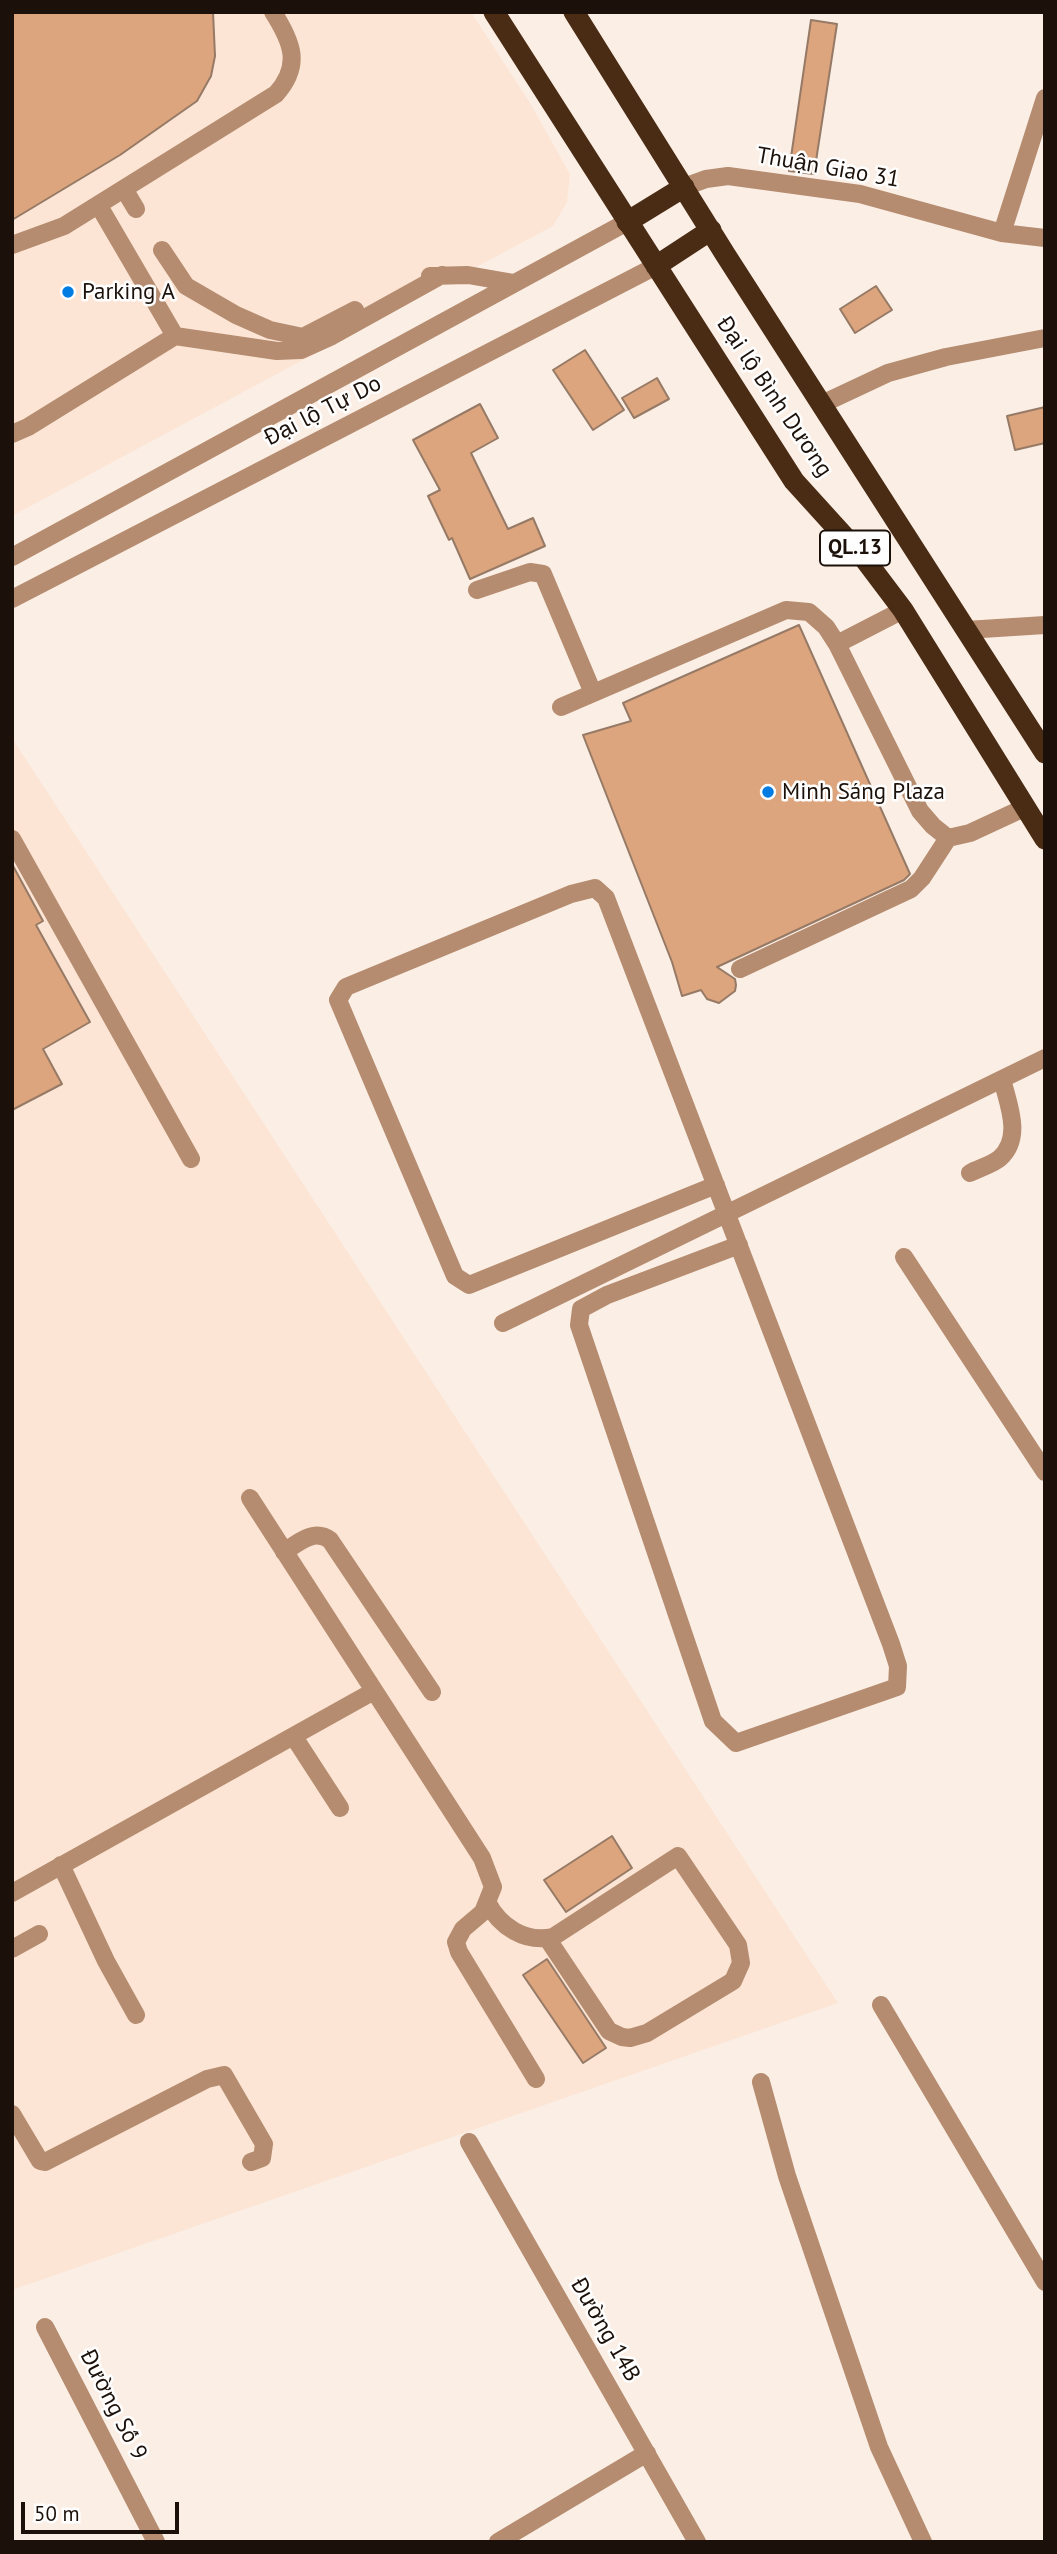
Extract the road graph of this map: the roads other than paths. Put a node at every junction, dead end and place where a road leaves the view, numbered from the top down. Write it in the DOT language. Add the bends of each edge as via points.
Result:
graph roads {
  1 [pos="272,12"];
  2 [pos="494,12"];
  3 [pos="574,12"];
  4 [pos="1045,98"];
  5 [pos="684,187"];
  6 [pos="124,189"];
  7 [pos="99,206"];
  8 [pos="136,209"];
  9 [pos="627,222"];
  10 [pos="711,230"];
  11 [pos="1002,233"];
  12 [pos="1045,238"];
  13 [pos="12,245"];
  14 [pos="162,250"];
  15 [pos="656,266"];
  16 [pos="442,275"];
  17 [pos="514,283"];
  18 [pos="175,335"];
  19 [pos="1045,338"];
  20 [pos="822,404"];
  21 [pos="12,434"];
  22 [pos="12,557"];
  23 [pos="477,590"];
  24 [pos="12,598"];
  25 [pos="903,610"];
  26 [pos="1045,625"];
  27 [pos="966,630"];
  28 [pos="837,644"];
  29 [pos="593,694"];
  30 [pos="561,707"];
  31 [pos="1045,753"];
  32 [pos="1026,807"];
  33 [pos="948,838"];
  34 [pos="12,839"];
  35 [pos="1045,839"];
  36 [pos="740,969"];
  37 [pos="1045,1058"];
  38 [pos="1002,1079"];
  39 [pos="191,1159"];
  40 [pos="970,1173"];
  41 [pos="716,1185"];
  42 [pos="727,1214"];
  43 [pos="739,1245"];
  44 [pos="904,1257"];
  45 [pos="503,1323"];
  46 [pos="1045,1472"];
  47 [pos="250,1498"];
  48 [pos="284,1552"];
  49 [pos="374,1692"];
  50 [pos="432,1692"];
  51 [pos="294,1737"];
  52 [pos="340,1808"];
  53 [pos="61,1865"];
  54 [pos="12,1893"];
  55 [pos="486,1902"];
  56 [pos="39,1934"];
  57 [pos="547,1938"];
  58 [pos="12,1949"];
  59 [pos="881,2005"];
  60 [pos="136,2015"];
  61 [pos="536,2079"];
  62 [pos="761,2082"];
  63 [pos="12,2114"];
  64 [pos="469,2142"];
  65 [pos="251,2162"];
  66 [pos="1045,2282"];
  67 [pos="45,2327"];
  68 [pos="647,2453"];
  69 [pos="156,2542"];
  70 [pos="498,2542"];
  71 [pos="697,2542"];
  72 [pos="923,2542"];
  1 -- 6 [label="street" via="292,56 291,72 283,87"];
  2 -- 9 [label="highway, Đại lộ Bình Dương / QL.13"];
  3 -- 5 [label="highway, Đại lộ Bình Dương / QL.13"];
  4 -- 11 [label="street"];
  5 -- 9 [label="highway"];
  5 -- 10 [label="highway, Đại lộ Bình Dương / QL.13"];
  5 -- 11 [label="street, Thuận Giao 31" via="727,176 860,194"];
  6 -- 7 [label="street"];
  6 -- 8 [label="street"];
  7 -- 13 [label="street"];
  7 -- 18 [label="street"];
  9 -- 15 [label="highway, Đại lộ Bình Dương / QL.13"];
  9 -- 17 [label="street, Đại lộ Tự Do"];
  10 -- 15 [label="highway"];
  10 -- 20 [label="highway, Đại lộ Bình Dương / QL.13"];
  11 -- 12 [label="street, Thuận Giao 31"];
  14 -- 16 [label="street" via="197,294 270,330 303,337 421,277"];
  15 -- 24 [label="street, Đại lộ Tự Do"];
  15 -- 25 [label="highway, Đại lộ Bình Dương / QL.13" via="794,481 863,557"];
  16 -- 17 [label="street"];
  16 -- 18 [label="street" via="301,350 277,351"];
  17 -- 22 [label="street, Đại lộ Tự Do"];
  18 -- 21 [label="street"];
  19 -- 20 [label="street" via="888,373"];
  20 -- 27 [label="highway, Đại lộ Bình Dương / QL.13"];
  23 -- 29 [label="street" via="530,572 543,574"];
  25 -- 28 [label="street"];
  25 -- 32 [label="highway, Đại lộ Bình Dương / QL.13"];
  26 -- 27 [label="street"];
  27 -- 31 [label="highway, Đại lộ Bình Dương / QL.13"];
  28 -- 29 [label="street" via="809,612 786,610"];
  28 -- 33 [label="street" via="920,811"];
  29 -- 30 [label="street"];
  32 -- 33 [label="street"];
  32 -- 35 [label="highway, Đại lộ Bình Dương / QL.13"];
  33 -- 36 [label="street" via="911,889"];
  34 -- 39 [label="street"];
  37 -- 38 [label="street"];
  38 -- 40 [label="street" via="1013,1126 1010,1146 998,1160"];
  38 -- 42 [label="street"];
  41 -- 41 [label="street" via="606,898 595,888 346,987 338,1000 455,1276 469,1285"];
  41 -- 42 [label="street"];
  42 -- 43 [label="street"];
  42 -- 45 [label="street"];
  43 -- 43 [label="street" via="607,1295 581,1309 579,1325 713,1721 736,1743 897,1687 898,1666"];
  44 -- 46 [label="street"];
  47 -- 48 [label="street"];
  48 -- 49 [label="street"];
  48 -- 50 [label="street" via="315,1535 330,1540"];
  49 -- 51 [label="street"];
  49 -- 55 [label="street" via="482,1858 493,1887"];
  51 -- 52 [label="street"];
  51 -- 53 [label="street"];
  53 -- 54 [label="street"];
  53 -- 60 [label="street"];
  55 -- 57 [label="street" via="515,1932"];
  55 -- 61 [label="street" via="456,1942"];
  56 -- 58 [label="street"];
  57 -- 57 [label="street" via="678,1856 738,1945 741,1963 733,1980 647,2033 622,2037 604,2026"];
  59 -- 66 [label="street"];
  62 -- 72 [label="street" via="787,2176 879,2446"];
  63 -- 65 [label="street" via="35,2154 45,2162 207,2079 224,2075 264,2144 262,2158"];
  64 -- 68 [label="street, Đường 14B"];
  67 -- 69 [label="street, Đường Số 9"];
  68 -- 70 [label="street"];
  68 -- 71 [label="street, Đường 14B"];
}
